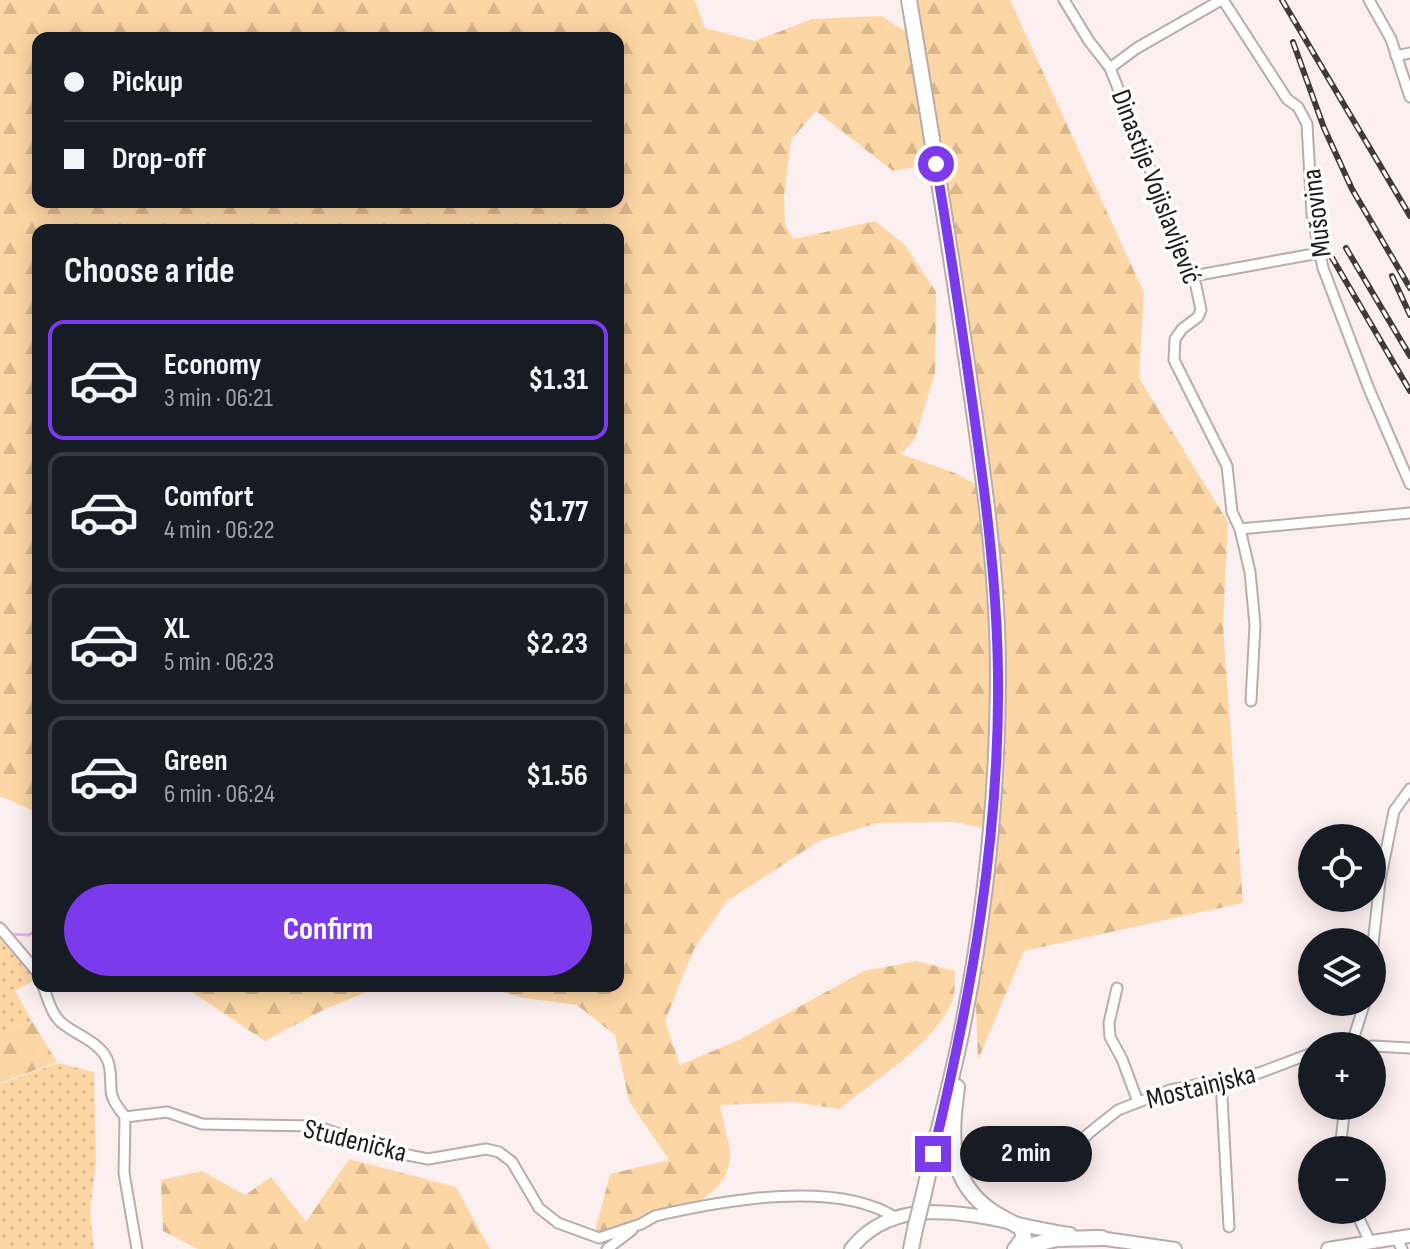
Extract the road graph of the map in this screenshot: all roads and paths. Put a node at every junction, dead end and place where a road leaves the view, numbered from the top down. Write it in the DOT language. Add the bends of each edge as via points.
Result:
graph roads {
  1 [pos="909,0"];
  2 [pos="1064,0"];
  3 [pos="1222,0"];
  4 [pos="1369,0"];
  5 [pos="1410,53"];
  6 [pos="1396,56"];
  7 [pos="1110,68"];
  8 [pos="1410,97"];
  9 [pos="1319,253"];
  10 [pos="1193,276"];
  11 [pos="1410,484"];
  12 [pos="1410,513"];
  13 [pos="1240,529"];
  14 [pos="1251,701"];
  15 [pos="1410,789"];
  16 [pos="0,928"];
  17 [pos="1375,928"];
  18 [pos="32,966"];
  19 [pos="1117,988"];
  20 [pos="46,992"];
  21 [pos="1386,1047"];
  22 [pos="1410,1048"];
  23 [pos="1298,1058"];
  24 [pos="955,1059"];
  25 [pos="1221,1080"];
  26 [pos="1138,1102"];
  27 [pos="125,1117"];
  28 [pos="1061,1162"];
  29 [pos="895,1217"];
  30 [pos="641,1224"];
  31 [pos="1362,1224"];
  32 [pos="1019,1225"];
  33 [pos="1229,1227"];
  34 [pos="1410,1236"];
  35 [pos="1102,1238"];
  36 [pos="912,1241"];
  37 [pos="1370,1242"];
  38 [pos="1399,1244"];
  39 [pos="137,1249"];
  40 [pos="607,1249"];
  41 [pos="851,1249"];
  42 [pos="1015,1249"];
  43 [pos="1175,1249"];
  44 [pos="1328,1249"];
  1 -- 24 [label="main road" via="985,489 997,625 989,848"];
  2 -- 7 [label="street"];
  3 -- 7 [label="street, Dinastije Vojislavljević"];
  3 -- 9 [label="street, Mušovina" via="1307,124"];
  4 -- 6 [label="street"];
  5 -- 6 [label="street"];
  6 -- 8 [label="street"];
  7 -- 10 [label="street, Dinastije Vojislavljević"];
  9 -- 10 [label="street"];
  9 -- 11 [label="street, Mušovina"];
  10 -- 13 [label="street, Dinastije Vojislavljević" via="1201,310 1175,339 1174,360 1227,466 1232,512"];
  12 -- 13 [label="street"];
  13 -- 14 [label="street" via="1255,625"];
  15 -- 17 [label="street" via="1394,811"];
  16 -- 18 [label="street"];
  19 -- 26 [label="street" via="1110,1037"];
  20 -- 27 [label="street" via="61,1023 106,1056 113,1100"];
  21 -- 22 [label="street"];
  23 -- 25 [label="street, Mostainjska"];
  24 -- 32 [label="main road" via="952,1140 959,1171 984,1205"];
  24 -- 36 [label="main road, bridge"];
  25 -- 26 [label="street, Mostainjska"];
  25 -- 33 [label="street"];
  26 -- 28 [label="street, Mostainjska" via="1118,1110"];
  27 -- 30 [label="street, Studenička" via="167,1112 202,1124 316,1126 428,1159 486,1149 512,1162 539,1208 558,1223 599,1238"];
  27 -- 39 [label="street" via="124,1173"];
  29 -- 30 [label="street, Studenička" via="867,1205 801,1195 682,1209"];
  29 -- 32 [label="main road" via="928,1212"];
  29 -- 41 [label="main road" via="873,1228"];
  30 -- 40 [label="street"];
  31 -- 37 [label="street"];
  32 -- 35 [label="main road"];
  32 -- 42 [label="main road" via="1024,1237"];
  34 -- 38 [label="main road"];
  35 -- 42 [label="main road" via="1057,1239"];
  35 -- 43 [label="main road"];
  37 -- 38 [label="main road"];
  37 -- 44 [label="main road"];
}
